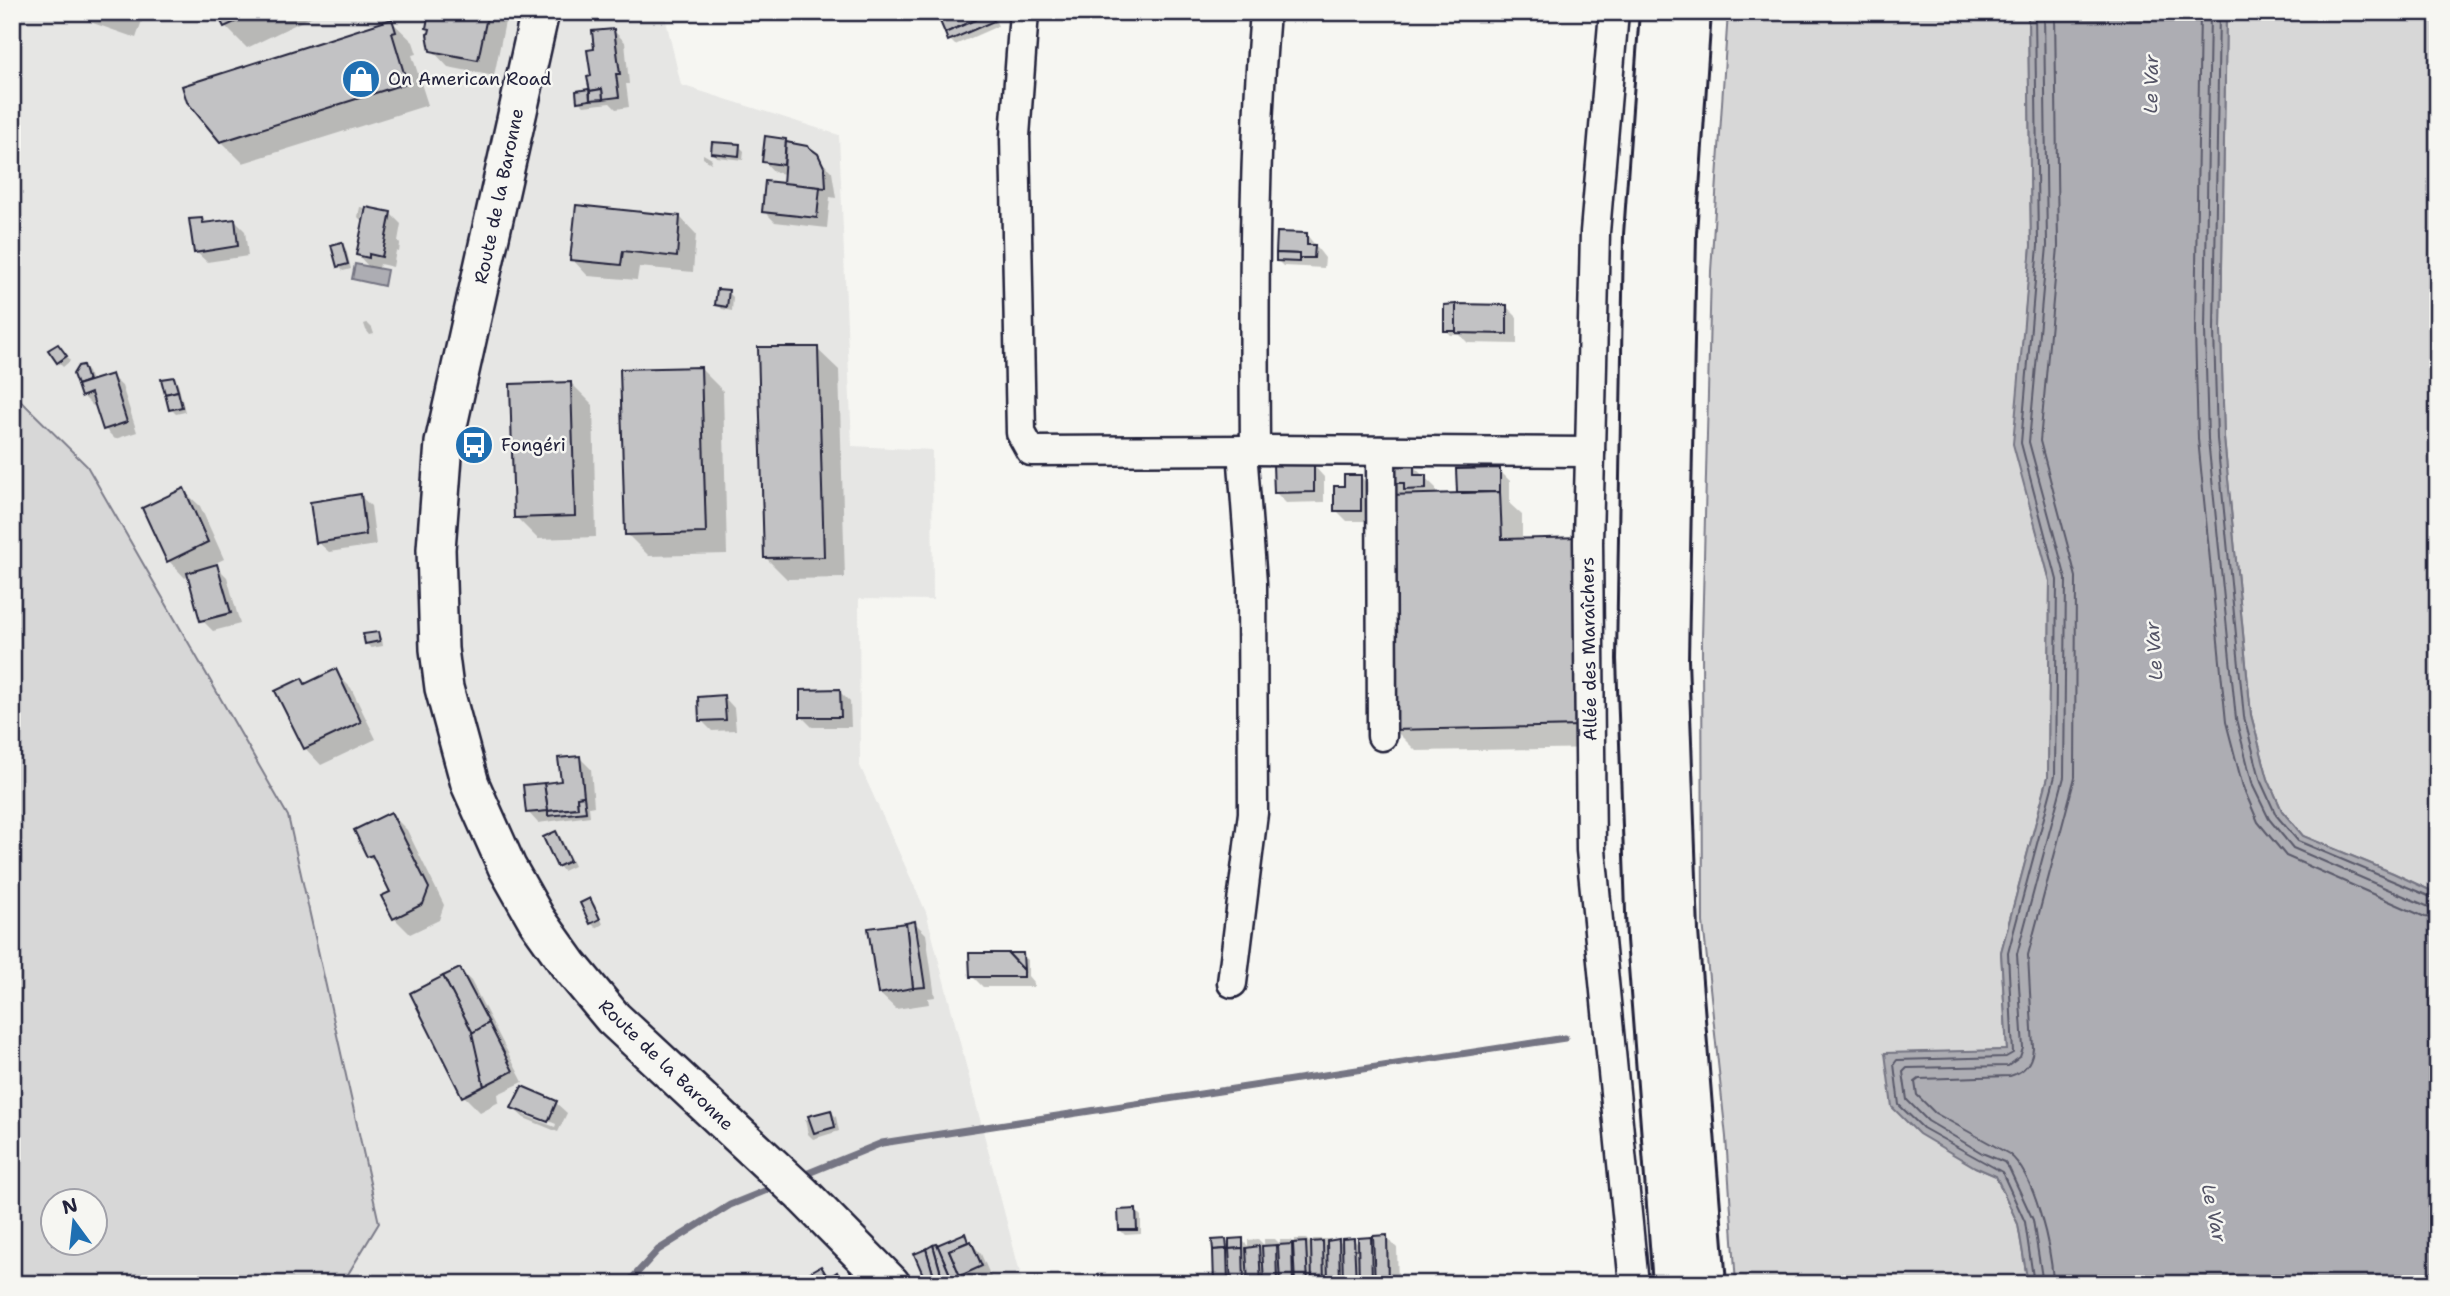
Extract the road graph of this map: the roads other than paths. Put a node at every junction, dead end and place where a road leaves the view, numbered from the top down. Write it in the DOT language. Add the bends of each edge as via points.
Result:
graph roads {
  1 [pos="540,12"];
  2 [pos="1024,12"];
  3 [pos="1265,12"];
  4 [pos="1614,12"];
  5 [pos="1661,12"];
  6 [pos="1691,12"];
  7 [pos="1249,450"];
  8 [pos="1381,451"];
  9 [pos="1590,452"];
  10 [pos="1382,736"];
  11 [pos="1232,983"];
  12 [pos="891,1284"];
  13 [pos="1634,1284"];
  14 [pos="1673,1284"];
  15 [pos="1706,1284"];
  1 -- 12 [label="main road, Route de la Baronne" via="459,380 457,735 470,784 537,920 613,1018 801,1193"];
  2 -- 7 [label="street" via="1015,136 1021,433 1031,451"];
  3 -- 7 [label="street" via="1257,106"];
  4 -- 9 [label="street, Allée des Maraîchers" via="1595,232"];
  5 -- 14 [label="highway" via="1644,235 1637,659 1647,939"];
  6 -- 15 [label="highway" via="1676,233 1668,660 1678,932"];
  7 -- 8 [label="street"];
  7 -- 11 [label="street" via="1253,813"];
  8 -- 9 [label="street"];
  8 -- 10 [label="street"];
  9 -- 13 [label="street, Allée des Maraîchers" via="1591,850"];
}
